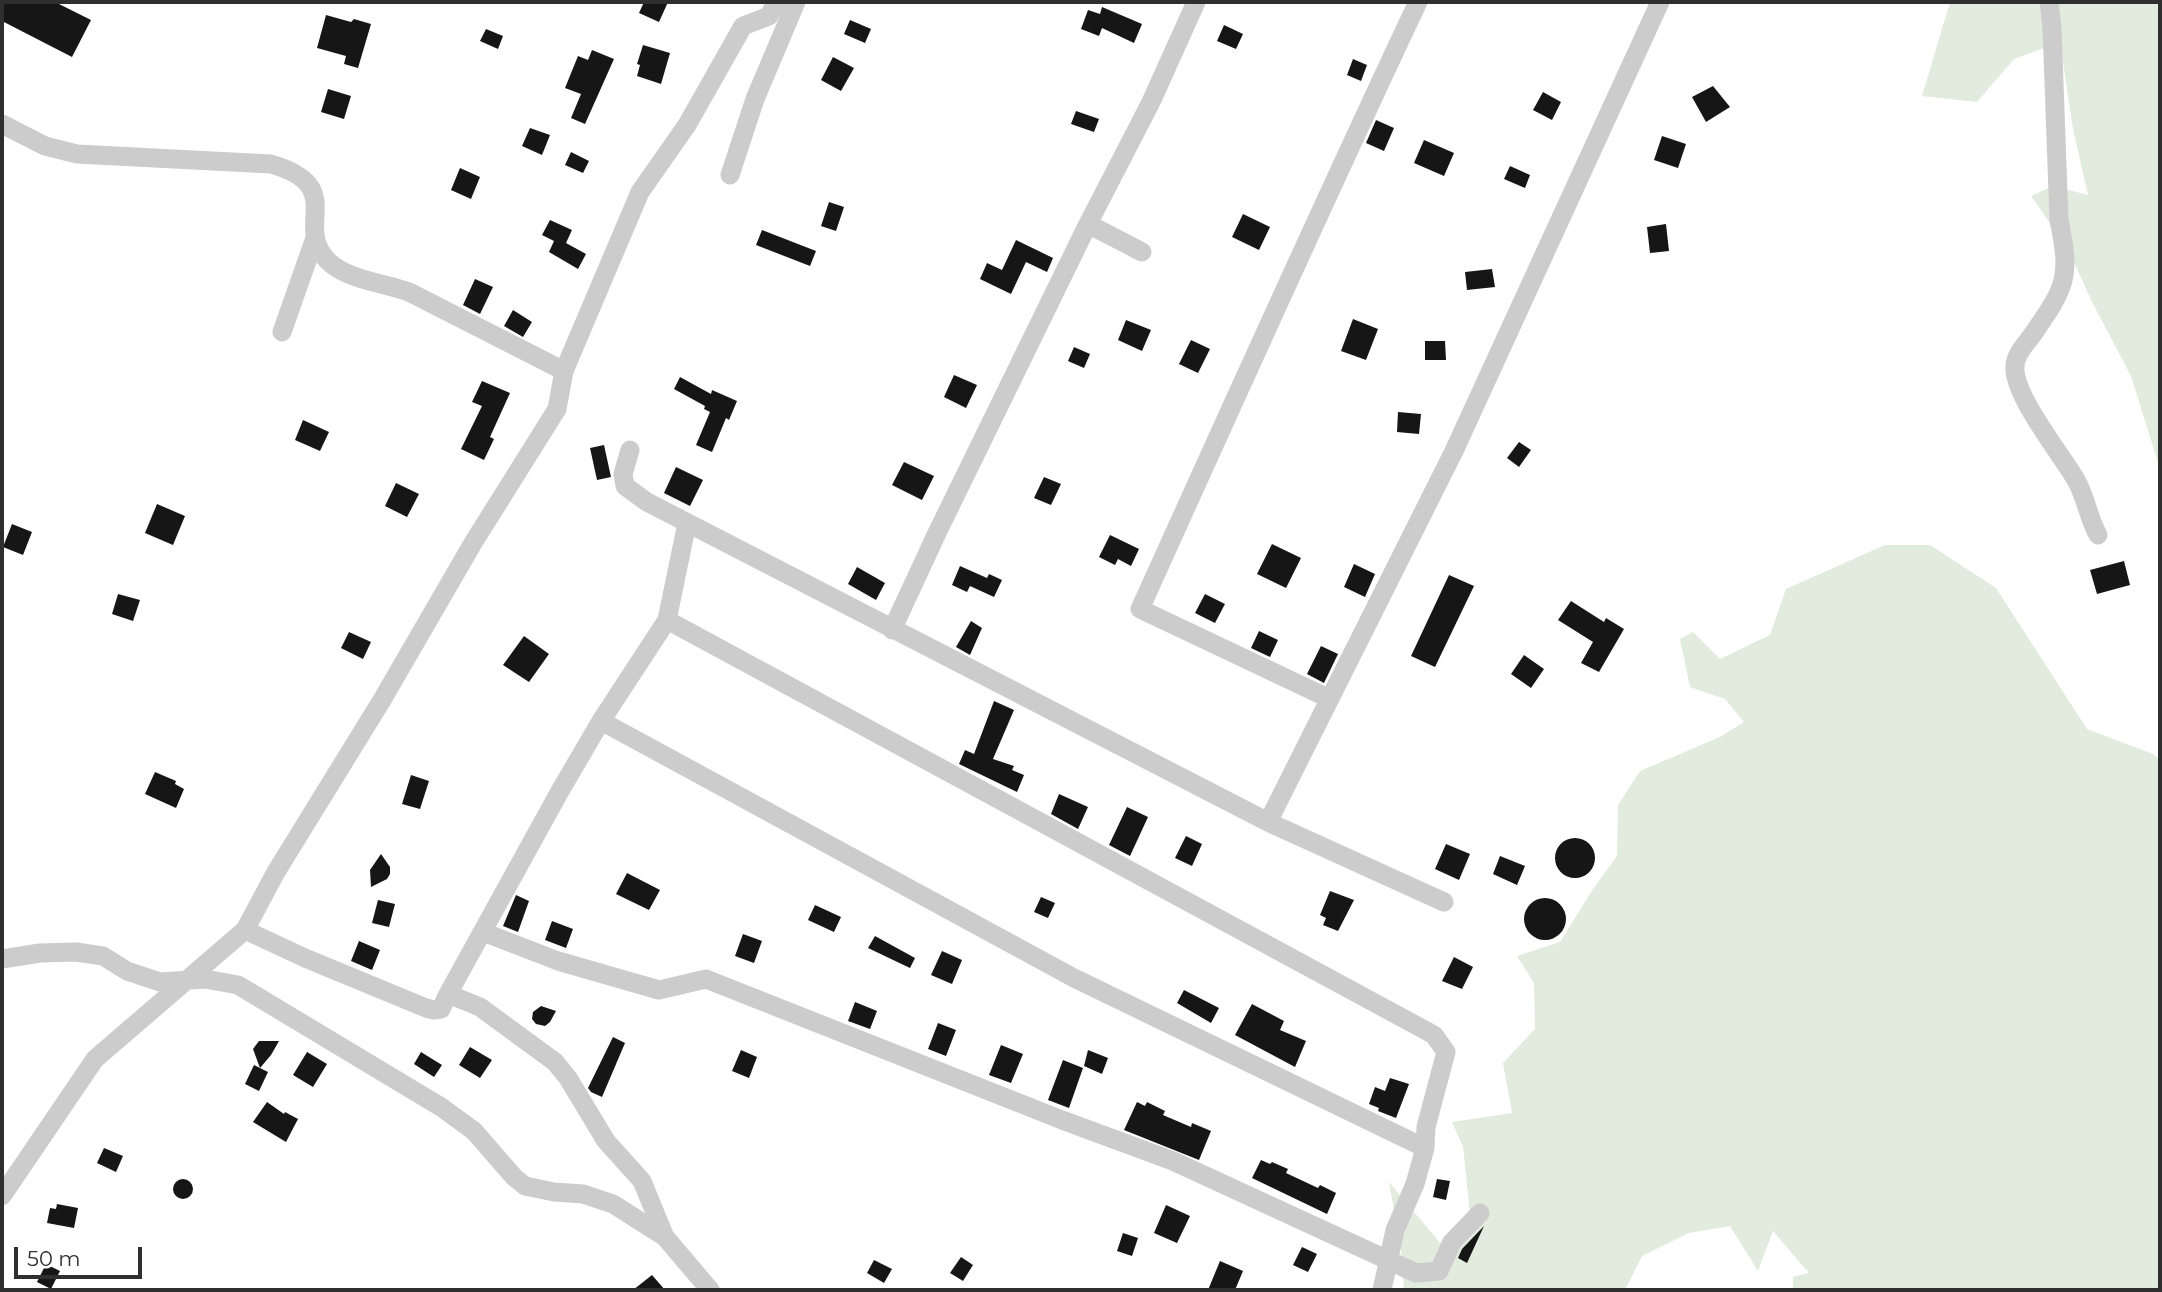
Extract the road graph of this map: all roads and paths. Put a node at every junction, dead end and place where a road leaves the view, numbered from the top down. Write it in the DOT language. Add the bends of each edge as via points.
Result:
graph roads {
  1 [pos="776,2"];
  2 [pos="796,2"];
  3 [pos="1196,2"];
  4 [pos="1418,2"];
  5 [pos="1660,2"];
  6 [pos="2049,2"];
  7 [pos="2,124"];
  8 [pos="730,174"];
  9 [pos="1088,224"];
  10 [pos="316,238"];
  11 [pos="1142,252"];
  12 [pos="282,332"];
  13 [pos="564,370"];
  14 [pos="630,450"];
  15 [pos="687,523"];
  16 [pos="2098,534"];
  17 [pos="667,620"];
  18 [pos="892,630"];
  19 [pos="1330,699"];
  20 [pos="601,721"];
  21 [pos="1268,822"];
  22 [pos="1444,902"];
  23 [pos="245,930"];
  24 [pos="483,932"];
  25 [pos="2,959"];
  26 [pos="181,982"];
  27 [pos="448,994"];
  28 [pos="1425,1148"];
  29 [pos="2,1196"];
  30 [pos="1480,1213"];
  31 [pos="665,1237"];
  32 [pos="1388,1259"];
  33 [pos="710,1290"];
  34 [pos="1382,1290"];
  1 -- 13 [label="street" via="769,16 743,26 687,125 639,191"];
  2 -- 8 [label="street" via="755,99"];
  3 -- 9 [label="street"];
  4 -- 19 [label="street" via="1140,609"];
  5 -- 19 [label="street" via="1454,451"];
  6 -- 16 [label="street" via="2059,220 2066,275 2059,295 2018,353 2014,366 2016,379 2047,437 2076,480"];
  7 -- 10 [label="street" via="45,146 77,154 271,164 293,170 313,193"];
  9 -- 11 [label="street"];
  9 -- 18 [label="street"];
  10 -- 12 [label="street"];
  10 -- 13 [label="street" via="326,259 356,278 409,292"];
  13 -- 23 [label="street" via="557,409"];
  14 -- 15 [label="street" via="623,474 625,486"];
  15 -- 17 [label="street"];
  15 -- 18 [label="street"];
  17 -- 20 [label="street"];
  17 -- 28 [label="street" via="1434,1035 1446,1052 1426,1127"];
  18 -- 21 [label="street"];
  19 -- 21 [label="street"];
  20 -- 24 [label="street"];
  20 -- 28 [label="street" via="1074,978"];
  21 -- 22 [label="street"];
  23 -- 26 [label="street"];
  23 -- 27 [label="street" via="426,1008 441,1009"];
  24 -- 27 [label="street"];
  24 -- 32 [label="street" via="558,961 659,990 706,979 1173,1161"];
  25 -- 26 [label="street" via="76,951 103,957 160,982"];
  26 -- 29 [label="street" via="95,1059"];
  26 -- 31 [label="street" via="205,979 238,985 441,1107 474,1131 525,1186 613,1204"];
  27 -- 31 [label="street" via="480,1007 555,1062 606,1141 642,1181"];
  28 -- 32 [label="street"];
  30 -- 32 [label="street" via="1452,1242 1439,1271 1416,1273"];
  31 -- 33 [label="street"];
  32 -- 34 [label="street"];
}
